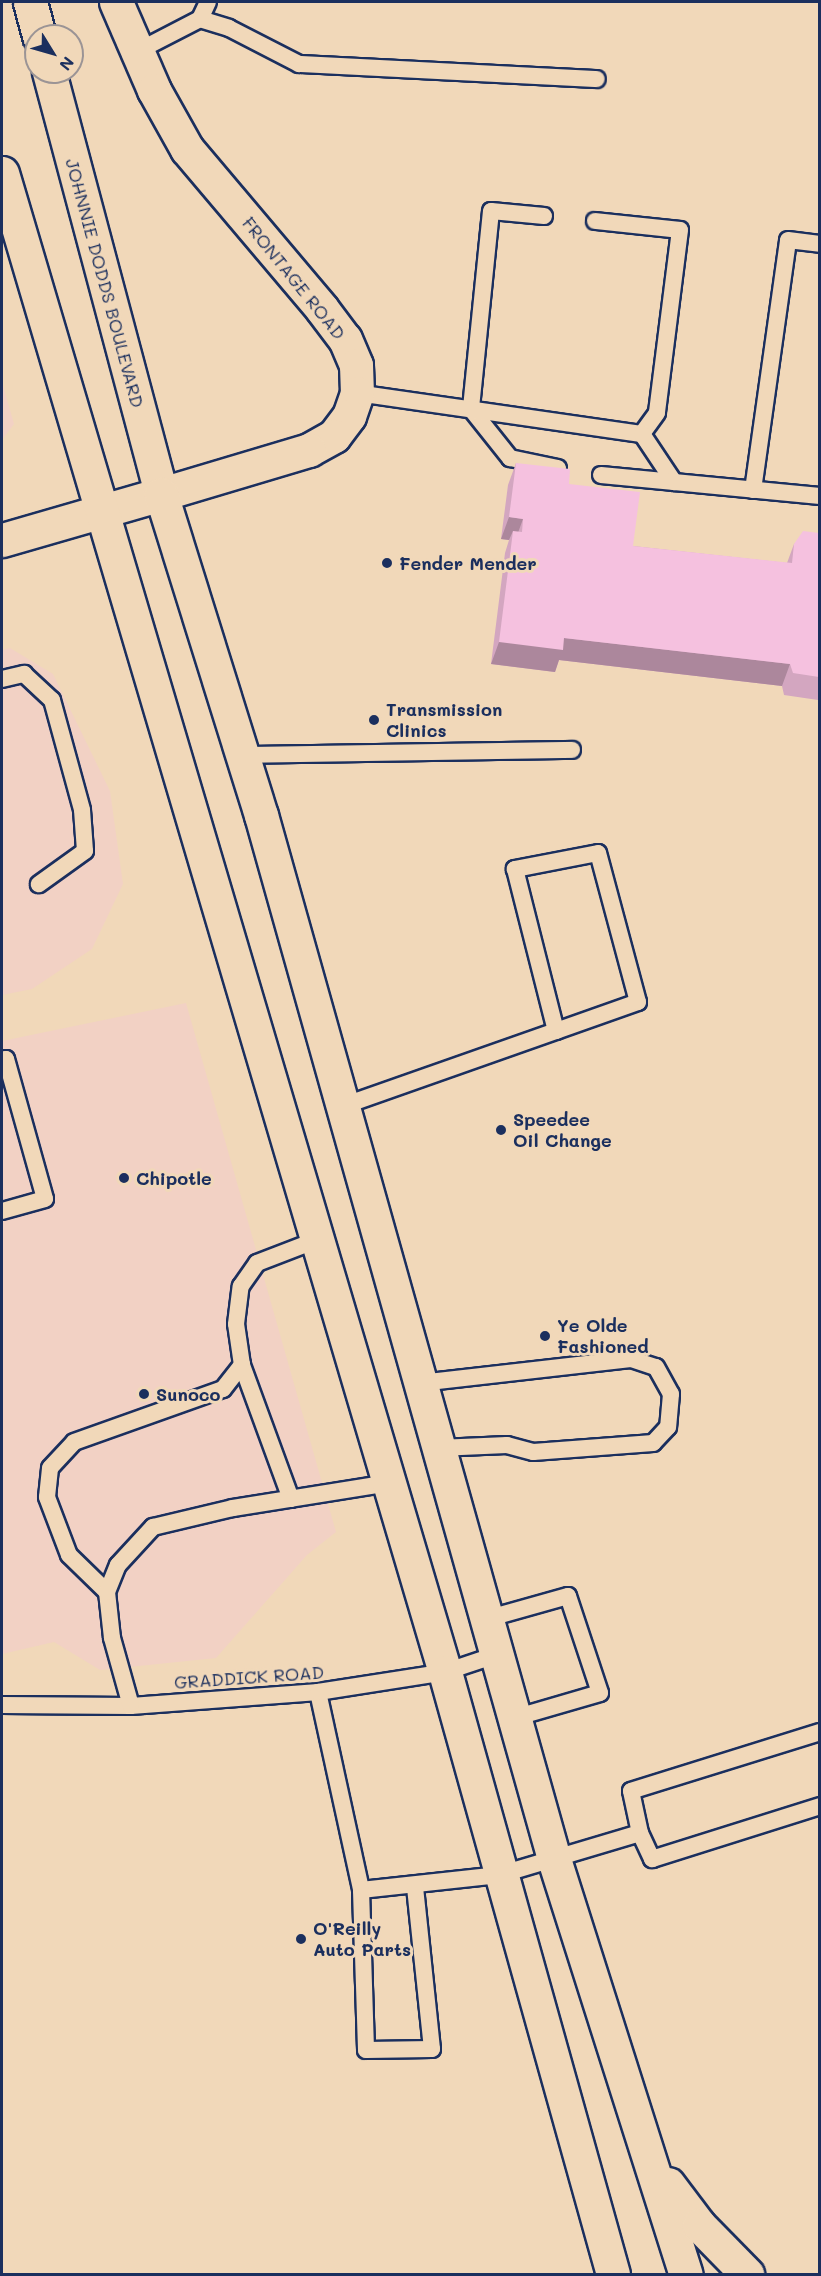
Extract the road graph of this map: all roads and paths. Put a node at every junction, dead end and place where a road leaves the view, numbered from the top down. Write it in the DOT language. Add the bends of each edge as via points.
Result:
graph roads {
  1 [pos="30,2"];
  2 [pos="116,2"];
  3 [pos="208,2"];
  4 [pos="200,19"];
  5 [pos="36,24"];
  6 [pos="138,51"];
  7 [pos="597,79"];
  8 [pos="52,84"];
  9 [pos="2,173"];
  10 [pos="544,216"];
  11 [pos="595,221"];
  12 [pos="819,244"];
  13 [pos="357,393"];
  14 [pos="471,409"];
  15 [pos="642,434"];
  16 [pos="558,468"];
  17 [pos="602,475"];
  18 [pos="674,482"];
  19 [pos="753,490"];
  20 [pos="161,494"];
  21 [pos="819,496"];
  22 [pos="101,512"];
  23 [pos="2,540"];
  24 [pos="2,679"];
  25 [pos="572,750"];
  26 [pos="242,755"];
  27 [pos="39,884"];
  28 [pos="556,1031"];
  29 [pos="2,1060"];
  30 [pos="343,1106"];
  31 [pos="2,1211"];
  32 [pos="317,1240"];
  33 [pos="242,1365"];
  34 [pos="420,1383"];
  35 [pos="438,1448"];
  36 [pos="389,1483"];
  37 [pos="291,1499"];
  38 [pos="107,1592"];
  39 [pos="486,1619"];
  40 [pos="496,1655"];
  41 [pos="445,1672"];
  42 [pos="318,1692"];
  43 [pos="2,1705"];
  44 [pos="131,1706"];
  45 [pos="514,1718"];
  46 [pos="819,1732"];
  47 [pos="819,1806"];
  48 [pos="640,1833"];
  49 [pos="554,1859"];
  50 [pos="499,1875"];
  51 [pos="415,1886"];
  52 [pos="361,1890"];
  53 [pos="655,2166"];
  54 [pos="613,2274"];
  55 [pos="686,2274"];
  56 [pos="747,2274"];
  1 -- 5 [label="main road"];
  2 -- 6 [label="main road, FRONTAGE ROAD"];
  3 -- 4 [label="lane"];
  4 -- 6 [label="lane"];
  4 -- 7 [label="lane" via="229,28 299,64"];
  6 -- 13 [label="main road, FRONTAGE ROAD" via="154,90 187,149 345,339 356,365"];
  8 -- 20 [label="main road, JOHNNIE DODDS BOULEVARD"];
  9 -- 22 [label="main road"];
  10 -- 14 [label="lane" via="491,211"];
  11 -- 15 [label="lane" via="680,230 657,413"];
  12 -- 19 [label="lane" via="788,240"];
  13 -- 14 [label="lane"];
  13 -- 20 [label="main road, FRONTAGE ROAD" via="349,416 334,436 309,450"];
  14 -- 15 [label="lane"];
  14 -- 16 [label="lane" via="510,458"];
  15 -- 18 [label="lane"];
  17 -- 18 [label="lane"];
  18 -- 19 [label="lane"];
  19 -- 21 [label="lane"];
  20 -- 22 [label="main road, FRONTAGE ROAD"];
  20 -- 26 [label="main road, JOHNNIE DODDS BOULEVARD"];
  22 -- 23 [label="main road, FRONTAGE ROAD"];
  22 -- 32 [label="main road"];
  24 -- 27 [label="lane" via="24,674 52,700 82,810 85,851"];
  25 -- 26 [label="lane"];
  26 -- 30 [label="main road, JOHNNIE DODDS BOULEVARD"];
  28 -- 28 [label="lane" via="638,1002 598,853 515,869"];
  28 -- 30 [label="lane"];
  29 -- 31 [label="lane" via="6,1059 45,1199"];
  30 -- 34 [label="main road, JOHNNIE DODDS BOULEVARD"];
  32 -- 33 [label="lane" via="257,1263 241,1286 236,1324"];
  32 -- 36 [label="main road"];
  33 -- 37 [label="lane"];
  33 -- 38 [label="lane" via="223,1389 74,1443 51,1468 47,1497 69,1555"];
  34 -- 35 [label="main road, JOHNNIE DODDS BOULEVARD"];
  34 -- 35 [label="lane" via="631,1359 656,1367 671,1394 669,1427 653,1443 533,1452 507,1445"];
  35 -- 39 [label="main road, JOHNNIE DODDS BOULEVARD"];
  36 -- 37 [label="lane"];
  36 -- 41 [label="main road"];
  37 -- 38 [label="lane" via="153,1527 118,1565"];
  38 -- 44 [label="lane" via="112,1638"];
  39 -- 40 [label="main road, JOHNNIE DODDS BOULEVARD"];
  39 -- 45 [label="lane" via="568,1596 600,1693"];
  40 -- 41 [label="lane, GRADDICK ROAD"];
  40 -- 45 [label="main road, JOHNNIE DODDS BOULEVARD"];
  41 -- 42 [label="lane, GRADDICK ROAD"];
  41 -- 50 [label="main road"];
  42 -- 44 [label="lane, GRADDICK ROAD"];
  42 -- 52 [label="lane"];
  43 -- 44 [label="lane, GRADDICK ROAD"];
  45 -- 49 [label="main road, JOHNNIE DODDS BOULEVARD"];
  46 -- 48 [label="lane" via="631,1791"];
  47 -- 48 [label="lane" via="652,1859"];
  48 -- 49 [label="lane"];
  49 -- 50 [label="lane"];
  49 -- 53 [label="main road, JOHNNIE DODDS BOULEVARD"];
  50 -- 51 [label="lane"];
  50 -- 54 [label="main road"];
  51 -- 52 [label="lane"];
  51 -- 52 [label="lane" via="432,2049 366,2050"];
  53 -- 55 [label="main road, JOHNNIE DODDS BOULEVARD"];
  53 -- 56 [label="main road" via="699,2225"];
}
